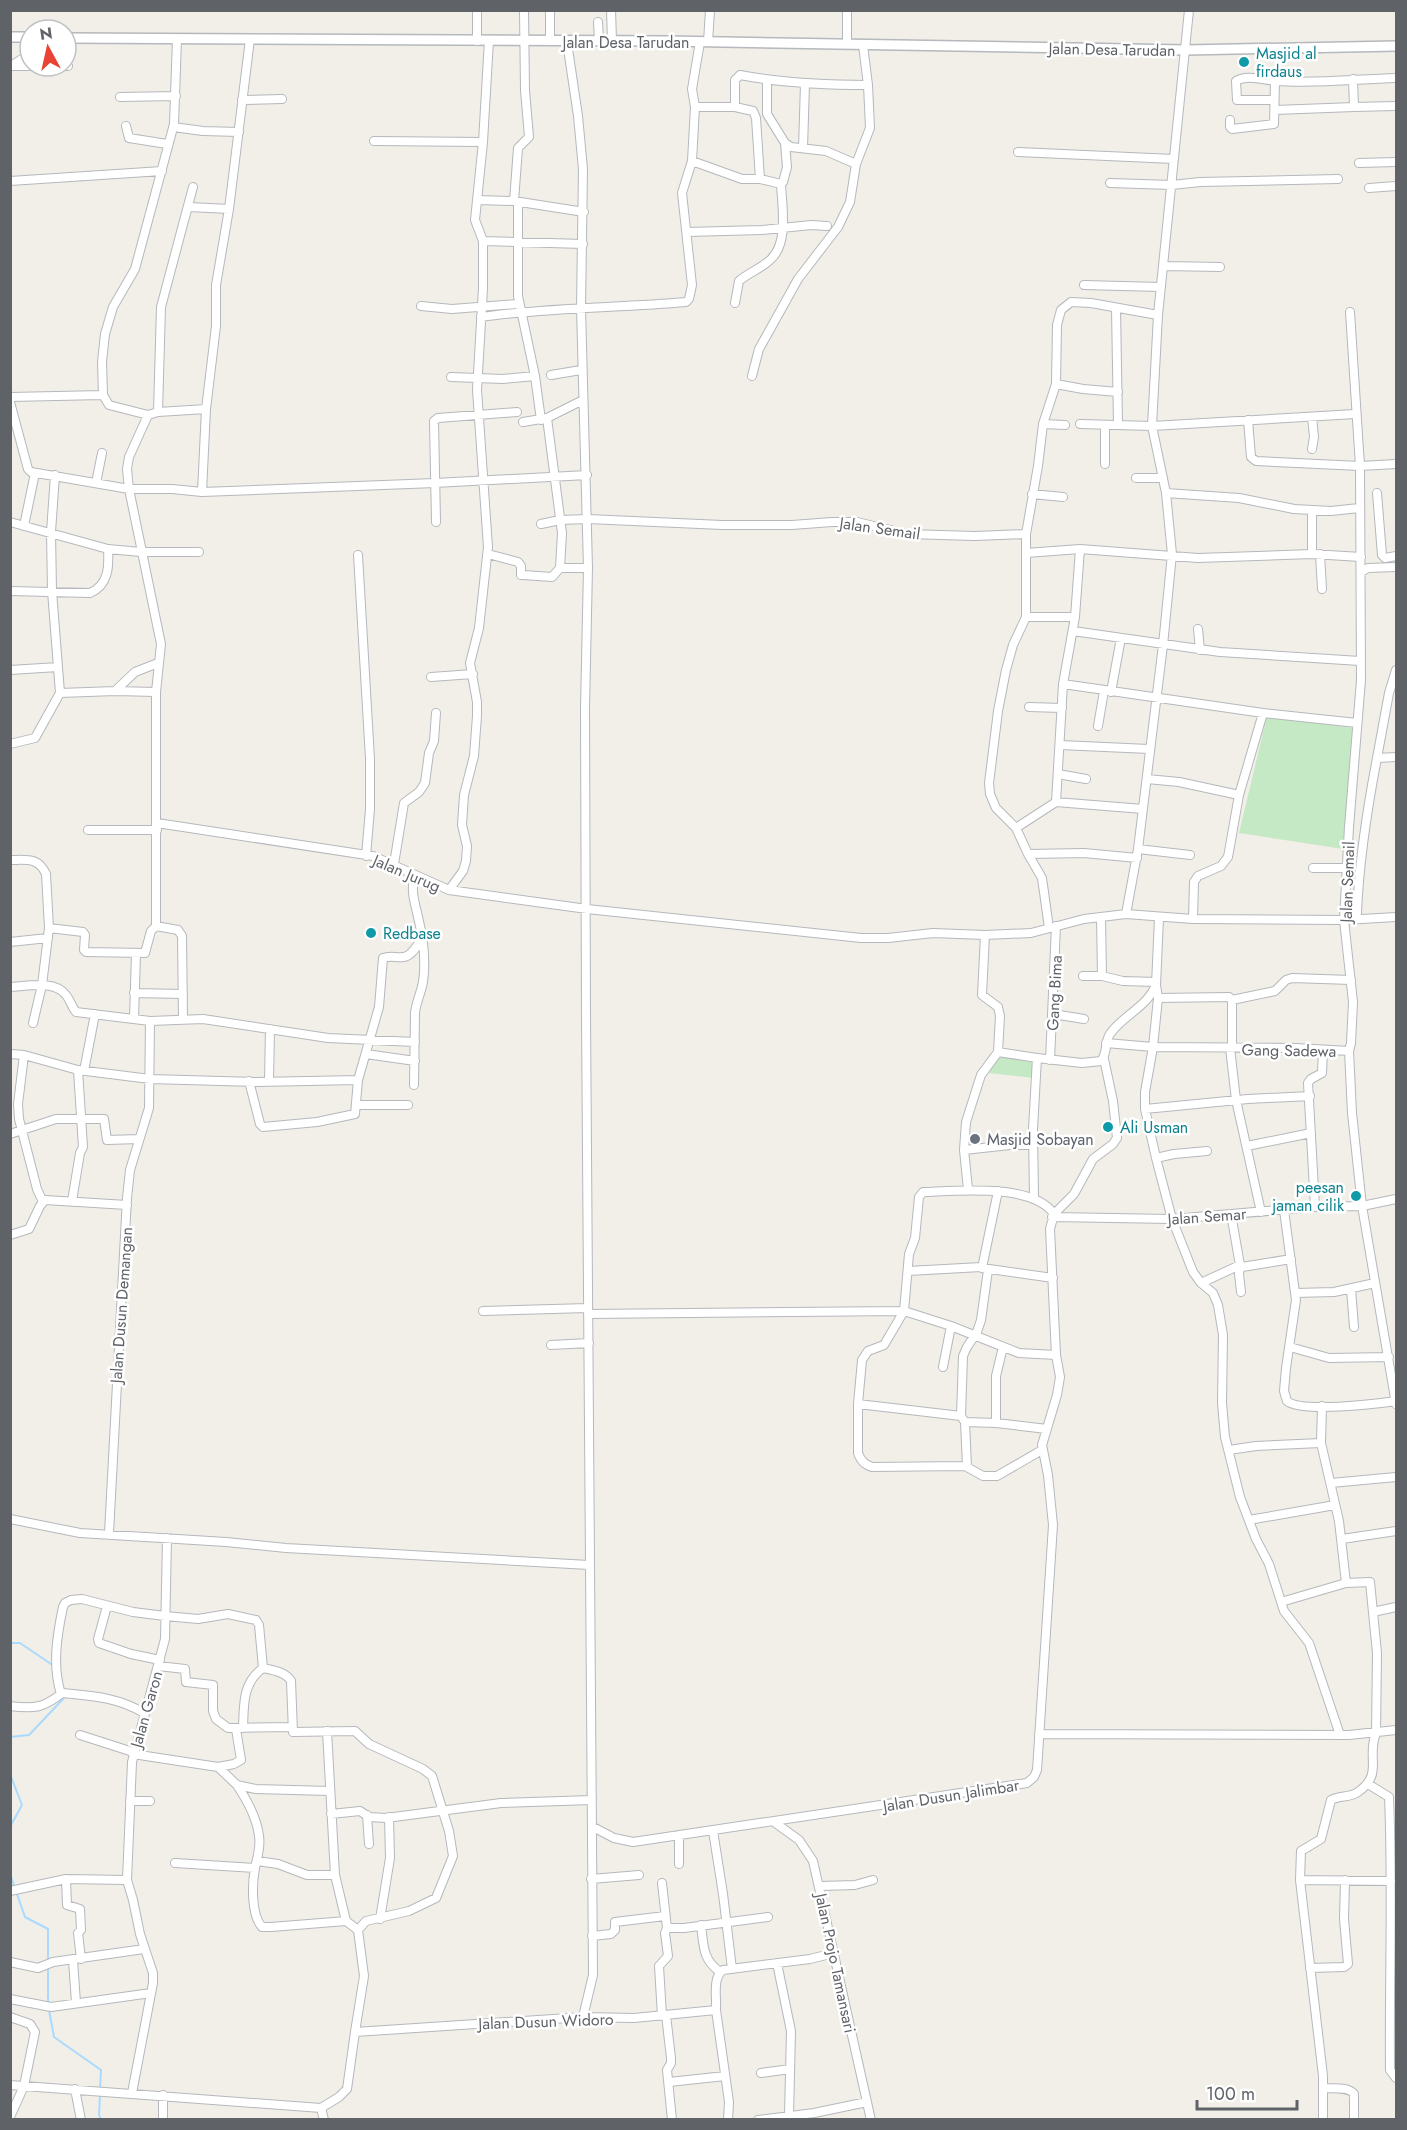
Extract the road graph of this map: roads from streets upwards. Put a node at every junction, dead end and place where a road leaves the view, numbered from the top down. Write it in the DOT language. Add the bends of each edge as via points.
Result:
graph roads {
  1 [pos="477,10"];
  2 [pos="524,10"];
  3 [pos="550,10"];
  4 [pos="611,10"];
  5 [pos="710,10"];
  6 [pos="847,10"];
  7 [pos="1189,10"];
  8 [pos="598,22"];
  9 [pos="78,38"];
  10 [pos="177,39"];
  11 [pos="250,39"];
  12 [pos="489,40"];
  13 [pos="477,41"];
  14 [pos="550,41"];
  15 [pos="599,41"];
  16 [pos="612,41"];
  17 [pos="524,42"];
  18 [pos="567,42"];
  19 [pos="704,42"];
  20 [pos="847,45"];
  21 [pos="863,45"];
  22 [pos="1396,46"];
  23 [pos="1186,50"];
  24 [pos="1396,78"];
  25 [pos="1353,79"];
  26 [pos="766,81"];
  27 [pos="1275,81"];
  28 [pos="805,84"];
  29 [pos="865,85"];
  30 [pos="176,96"];
  31 [pos="120,97"];
  32 [pos="282,99"];
  33 [pos="242,100"];
  34 [pos="1274,100"];
  35 [pos="1396,106"];
  36 [pos="695,107"];
  37 [pos="735,107"];
  38 [pos="1354,107"];
  39 [pos="1275,110"];
  40 [pos="1230,120"];
  41 [pos="126,126"];
  42 [pos="173,127"];
  43 [pos="239,132"];
  44 [pos="374,141"];
  45 [pos="483,142"];
  46 [pos="785,143"];
  47 [pos="168,144"];
  48 [pos="804,148"];
  49 [pos="1018,152"];
  50 [pos="1174,159"];
  51 [pos="692,161"];
  52 [pos="1396,162"];
  53 [pos="1359,163"];
  54 [pos="856,164"];
  55 [pos="162,171"];
  56 [pos="760,179"];
  57 [pos="1338,179"];
  58 [pos="10,181"];
  59 [pos="1110,183"];
  60 [pos="781,184"];
  61 [pos="1172,185"];
  62 [pos="1396,186"];
  63 [pos="193,187"];
  64 [pos="1369,188"];
  65 [pos="477,200"];
  66 [pos="516,201"];
  67 [pos="189,207"];
  68 [pos="229,209"];
  69 [pos="584,212"];
  70 [pos="827,226"];
  71 [pos="783,229"];
  72 [pos="687,232"];
  73 [pos="483,241"];
  74 [pos="518,242"];
  75 [pos="583,244"];
  76 [pos="1164,266"];
  77 [pos="1220,267"];
  78 [pos="1084,285"];
  79 [pos="1161,287"];
  80 [pos="735,303"];
  81 [pos="421,306"];
  82 [pos="482,307"];
  83 [pos="519,308"];
  84 [pos="581,308"];
  85 [pos="1116,308"];
  86 [pos="1350,312"];
  87 [pos="1158,315"];
  88 [pos="481,316"];
  89 [pos="581,370"];
  90 [pos="551,375"];
  91 [pos="752,375"];
  92 [pos="535,376"];
  93 [pos="451,377"];
  94 [pos="477,378"];
  95 [pos="1056,384"];
  96 [pos="1118,393"];
  97 [pos="103,395"];
  98 [pos="10,397"];
  99 [pos="583,400"];
  100 [pos="10,402"];
  101 [pos="206,409"];
  102 [pos="158,412"];
  103 [pos="517,412"];
  104 [pos="477,414"];
  105 [pos="1355,414"];
  106 [pos="148,415"];
  107 [pos="1312,417"];
  108 [pos="544,419"];
  109 [pos="1248,420"];
  110 [pos="523,422"];
  111 [pos="1043,424"];
  112 [pos="1065,424"];
  113 [pos="1080,424"];
  114 [pos="1118,425"];
  115 [pos="1105,426"];
  116 [pos="1152,426"];
  117 [pos="1312,449"];
  118 [pos="102,453"];
  119 [pos="1105,464"];
  120 [pos="1396,464"];
  121 [pos="1360,466"];
  122 [pos="35,473"];
  123 [pos="55,475"];
  124 [pos="587,475"];
  125 [pos="555,476"];
  126 [pos="1136,478"];
  127 [pos="1163,478"];
  128 [pos="485,481"];
  129 [pos="96,483"];
  130 [pos="435,483"];
  131 [pos="129,489"];
  132 [pos="202,492"];
  133 [pos="1166,493"];
  134 [pos="1032,494"];
  135 [pos="1377,494"];
  136 [pos="1063,497"];
  137 [pos="1359,508"];
  138 [pos="1312,510"];
  139 [pos="588,519"];
  140 [pos="560,520"];
  141 [pos="10,522"];
  142 [pos="436,522"];
  143 [pos="541,524"];
  144 [pos="24,526"];
  145 [pos="51,532"];
  146 [pos="1026,534"];
  147 [pos="108,549"];
  148 [pos="1080,549"];
  149 [pos="141,552"];
  150 [pos="199,552"];
  151 [pos="1026,553"];
  152 [pos="488,554"];
  153 [pos="1172,554"];
  154 [pos="1316,554"];
  155 [pos="358,555"];
  156 [pos="1396,556"];
  157 [pos="1361,558"];
  158 [pos="1396,567"];
  159 [pos="560,568"];
  160 [pos="588,568"];
  161 [pos="1365,570"];
  162 [pos="1322,589"];
  163 [pos="10,591"];
  164 [pos="52,591"];
  165 [pos="1026,617"];
  166 [pos="1075,617"];
  167 [pos="1198,629"];
  168 [pos="1073,631"];
  169 [pos="1121,638"];
  170 [pos="1163,645"];
  171 [pos="1200,650"];
  172 [pos="1360,661"];
  173 [pos="158,663"];
  174 [pos="58,667"];
  175 [pos="10,670"];
  176 [pos="1396,670"];
  177 [pos="473,675"];
  178 [pos="431,677"];
  179 [pos="1063,684"];
  180 [pos="115,691"];
  181 [pos="156,692"];
  182 [pos="1107,692"];
  183 [pos="60,693"];
  184 [pos="1156,698"];
  185 [pos="1029,707"];
  186 [pos="1062,708"];
  187 [pos="436,713"];
  188 [pos="1263,713"];
  189 [pos="1357,723"];
  190 [pos="1098,726"];
  191 [pos="10,744"];
  192 [pos="1060,745"];
  193 [pos="1149,749"];
  194 [pos="1396,757"];
  195 [pos="1377,758"];
  196 [pos="1058,774"];
  197 [pos="1086,779"];
  198 [pos="1147,779"];
  199 [pos="1239,795"];
  200 [pos="1056,802"];
  201 [pos="1143,809"];
  202 [pos="157,827"];
  203 [pos="1349,827"];
  204 [pos="1016,828"];
  205 [pos="88,830"];
  206 [pos="1364,830"];
  207 [pos="1138,849"];
  208 [pos="1028,855"];
  209 [pos="1190,855"];
  210 [pos="366,856"];
  211 [pos="1137,858"];
  212 [pos="10,860"];
  213 [pos="394,864"];
  214 [pos="1313,868"];
  215 [pos="1347,872"];
  216 [pos="415,876"];
  217 [pos="1359,877"];
  218 [pos="449,890"];
  219 [pos="587,909"];
  220 [pos="1126,914"];
  221 [pos="1101,917"];
  222 [pos="1345,917"];
  223 [pos="1396,917"];
  224 [pos="1159,918"];
  225 [pos="1193,919"];
  226 [pos="156,926"];
  227 [pos="1053,927"];
  228 [pos="50,928"];
  229 [pos="985,935"];
  230 [pos="48,938"];
  231 [pos="422,939"];
  232 [pos="10,942"];
  233 [pos="136,953"];
  234 [pos="1083,976"];
  235 [pos="1102,976"];
  236 [pos="1351,980"];
  237 [pos="42,985"];
  238 [pos="10,987"];
  239 [pos="1157,990"];
  240 [pos="134,993"];
  241 [pos="183,994"];
  242 [pos="1232,1000"];
  243 [pos="94,1014"];
  244 [pos="1053,1014"];
  245 [pos="134,1019"];
  246 [pos="183,1019"];
  247 [pos="1084,1019"];
  248 [pos="150,1021"];
  249 [pos="33,1023"];
  250 [pos="270,1029"];
  251 [pos="370,1039"];
  252 [pos="415,1042"];
  253 [pos="1106,1043"];
  254 [pos="1153,1047"];
  255 [pos="1231,1048"];
  256 [pos="1323,1050"];
  257 [pos="1349,1051"];
  258 [pos="998,1052"];
  259 [pos="10,1054"];
  260 [pos="366,1054"];
  261 [pos="24,1055"];
  262 [pos="1037,1058"];
  263 [pos="1104,1059"];
  264 [pos="1050,1060"];
  265 [pos="415,1061"];
  266 [pos="81,1070"];
  267 [pos="150,1079"];
  268 [pos="358,1080"];
  269 [pos="249,1081"];
  270 [pos="269,1081"];
  271 [pos="414,1084"];
  272 [pos="1310,1096"];
  273 [pos="1236,1100"];
  274 [pos="356,1105"];
  275 [pos="408,1105"];
  276 [pos="1146,1109"];
  277 [pos="81,1119"];
  278 [pos="22,1131"];
  279 [pos="1311,1133"];
  280 [pos="10,1134"];
  281 [pos="140,1138"];
  282 [pos="1033,1146"];
  283 [pos="1246,1146"];
  284 [pos="964,1150"];
  285 [pos="1207,1151"];
  286 [pos="1156,1158"];
  287 [pos="968,1190"];
  288 [pos="998,1191"];
  289 [pos="1034,1198"];
  290 [pos="1396,1199"];
  291 [pos="72,1201"];
  292 [pos="43,1202"];
  293 [pos="127,1205"];
  294 [pos="1362,1206"];
  295 [pos="1315,1207"];
  296 [pos="1284,1210"];
  297 [pos="1261,1212"];
  298 [pos="1231,1214"];
  299 [pos="1053,1216"];
  300 [pos="1172,1219"];
  301 [pos="10,1235"];
  302 [pos="1291,1259"];
  303 [pos="1240,1265"];
  304 [pos="985,1268"];
  305 [pos="908,1271"];
  306 [pos="1053,1278"];
  307 [pos="1375,1282"];
  308 [pos="1201,1283"];
  309 [pos="1351,1289"];
  310 [pos="1241,1292"];
  311 [pos="1295,1293"];
  312 [pos="483,1311"];
  313 [pos="588,1311"];
  314 [pos="904,1311"];
  315 [pos="951,1326"];
  316 [pos="1354,1327"];
  317 [pos="974,1335"];
  318 [pos="588,1343"];
  319 [pos="551,1345"];
  320 [pos="1003,1347"];
  321 [pos="1290,1347"];
  322 [pos="1056,1355"];
  323 [pos="1389,1358"];
  324 [pos="943,1367"];
  325 [pos="1396,1402"];
  326 [pos="858,1404"];
  327 [pos="1322,1406"];
  328 [pos="963,1419"];
  329 [pos="996,1423"];
  330 [pos="1047,1429"];
  331 [pos="1321,1443"];
  332 [pos="1042,1450"];
  333 [pos="1229,1450"];
  334 [pos="967,1467"];
  335 [pos="1396,1477"];
  336 [pos="1331,1484"];
  337 [pos="1335,1505"];
  338 [pos="10,1519"];
  339 [pos="1249,1520"];
  340 [pos="1396,1531"];
  341 [pos="109,1533"];
  342 [pos="167,1538"];
  343 [pos="1342,1539"];
  344 [pos="589,1565"];
  345 [pos="1346,1583"];
  346 [pos="1281,1602"];
  347 [pos="107,1606"];
  348 [pos="1396,1607"];
  349 [pos="1373,1612"];
  350 [pos="165,1616"];
  351 [pos="159,1663"];
  352 [pos="263,1668"];
  353 [pos="63,1694"];
  354 [pos="10,1706"];
  355 [pos="144,1713"];
  356 [pos="292,1727"];
  357 [pos="239,1729"];
  358 [pos="1396,1730"];
  359 [pos="327,1731"];
  360 [pos="1376,1733"];
  361 [pos="1039,1734"];
  362 [pos="80,1735"];
  363 [pos="1340,1735"];
  364 [pos="133,1753"];
  365 [pos="218,1767"];
  366 [pos="1368,1784"];
  367 [pos="237,1785"];
  368 [pos="330,1791"];
  369 [pos="592,1800"];
  370 [pos="130,1801"];
  371 [pos="150,1801"];
  372 [pos="443,1810"];
  373 [pos="1393,1813"];
  374 [pos="331,1814"];
  375 [pos="367,1815"];
  376 [pos="389,1818"];
  377 [pos="774,1822"];
  378 [pos="593,1827"];
  379 [pos="712,1831"];
  380 [pos="679,1835"];
  381 [pos="369,1844"];
  382 [pos="175,1863"];
  383 [pos="256,1864"];
  384 [pos="679,1864"];
  385 [pos="335,1875"];
  386 [pos="639,1875"];
  387 [pos="66,1879"];
  388 [pos="591,1879"];
  389 [pos="127,1880"];
  390 [pos="873,1880"];
  391 [pos="1299,1880"];
  392 [pos="1345,1880"];
  393 [pos="1391,1881"];
  394 [pos="662,1883"];
  395 [pos="820,1886"];
  396 [pos="1394,1890"];
  397 [pos="10,1891"];
  398 [pos="665,1916"];
  399 [pos="768,1917"];
  400 [pos="380,1919"];
  401 [pos="346,1921"];
  402 [pos="726,1922"];
  403 [pos="701,1925"];
  404 [pos="667,1928"];
  405 [pos="358,1930"];
  406 [pos="1393,1930"];
  407 [pos="592,1936"];
  408 [pos="144,1949"];
  409 [pos="834,1953"];
  410 [pos="77,1959"];
  411 [pos="10,1962"];
  412 [pos="777,1963"];
  413 [pos="1310,1968"];
  414 [pos="732,1969"];
  415 [pos="720,1972"];
  416 [pos="151,1993"];
  417 [pos="10,1999"];
  418 [pos="76,2003"];
  419 [pos="716,2010"];
  420 [pos="1393,2010"];
  421 [pos="664,2015"];
  422 [pos="10,2017"];
  423 [pos="583,2017"];
  424 [pos="355,2032"];
  425 [pos="790,2069"];
  426 [pos="761,2073"];
  427 [pos="725,2076"];
  428 [pos="1396,2078"];
  429 [pos="669,2082"];
  430 [pos="10,2085"];
  431 [pos="24,2086"];
  432 [pos="1323,2088"];
  433 [pos="75,2090"];
  434 [pos="132,2092"];
  435 [pos="163,2095"];
  436 [pos="867,2102"];
  437 [pos="321,2108"];
  438 [pos="789,2116"];
  439 [pos="10,2117"];
  440 [pos="81,2120"];
  441 [pos="164,2120"];
  442 [pos="324,2120"];
  443 [pos="672,2120"];
  444 [pos="728,2120"];
  445 [pos="758,2120"];
  446 [pos="871,2120"];
  447 [pos="1323,2120"];
  448 [pos="1354,2120"];
  1 -- 13 [label="street"];
  2 -- 17 [label="street"];
  3 -- 14 [label="street"];
  4 -- 16 [label="street"];
  5 -- 19 [label="street"];
  6 -- 20 [label="street"];
  7 -- 23 [label="street"];
  8 -- 15 [label="street"];
  9 -- 10 [label="street, Jalan Desa Tarudan"];
  10 -- 11 [label="street, Jalan Desa Tarudan"];
  10 -- 30 [label="street"];
  11 -- 13 [label="street, Jalan Desa Tarudan"];
  11 -- 33 [label="street"];
  12 -- 13 [label="street, Jalan Desa Tarudan"];
  12 -- 17 [label="street, Jalan Desa Tarudan"];
  12 -- 45 [label="street"];
  14 -- 17 [label="street, Jalan Desa Tarudan"];
  14 -- 18 [label="street, Jalan Desa Tarudan"];
  15 -- 16 [label="street, Jalan Desa Tarudan"];
  15 -- 18 [label="street, Jalan Desa Tarudan"];
  16 -- 19 [label="street, Jalan Desa Tarudan"];
  17 -- 66 [label="street" via="529,137 518,148"];
  18 -- 69 [label="street" via="582,147"];
  19 -- 20 [label="street, Jalan Desa Tarudan"];
  19 -- 36 [label="street" via="692,85"];
  20 -- 21 [label="street, Jalan Desa Tarudan"];
  21 -- 23 [label="street, Jalan Desa Tarudan"];
  21 -- 29 [label="street"];
  22 -- 23 [label="street, Jalan Desa Tarudan"];
  23 -- 50 [label="street"];
  24 -- 25 [label="street"];
  25 -- 27 [label="street"];
  25 -- 38 [label="street"];
  26 -- 28 [label="street"];
  26 -- 37 [label="street" via="738,76"];
  26 -- 46 [label="street" via="767,114"];
  27 -- 34 [label="street"];
  27 -- 34 [label="street" via="1242,79 1234,84 1239,101"];
  28 -- 29 [label="street"];
  28 -- 48 [label="street"];
  29 -- 54 [label="street" via="870,129"];
  30 -- 31 [label="street"];
  30 -- 42 [label="street"];
  32 -- 33 [label="street"];
  33 -- 43 [label="street"];
  34 -- 39 [label="street"];
  35 -- 38 [label="street"];
  36 -- 37 [label="street"];
  36 -- 51 [label="street"];
  37 -- 56 [label="street" via="755,113"];
  38 -- 39 [label="street"];
  39 -- 40 [label="street" via="1273,125 1232,129"];
  41 -- 47 [label="street" via="128,138"];
  42 -- 43 [label="street"];
  42 -- 47 [label="street"];
  43 -- 68 [label="street"];
  44 -- 45 [label="street"];
  45 -- 65 [label="street"];
  46 -- 48 [label="street"];
  46 -- 60 [label="street" via="786,167"];
  47 -- 55 [label="street"];
  48 -- 54 [label="street" via="826,151"];
  49 -- 50 [label="street"];
  50 -- 61 [label="street"];
  51 -- 56 [label="street" via="742,179"];
  51 -- 72 [label="street" via="682,193"];
  52 -- 53 [label="street"];
  54 -- 91 [label="street" via="847,211 798,279 759,349"];
  55 -- 58 [label="street"];
  55 -- 97 [label="street" via="135,269 113,307 105,334"];
  56 -- 60 [label="street"];
  57 -- 61 [label="street"];
  59 -- 61 [label="street"];
  60 -- 71 [label="street"];
  61 -- 76 [label="street"];
  62 -- 64 [label="street"];
  63 -- 67 [label="street"];
  65 -- 66 [label="street"];
  65 -- 73 [label="street" via="475,220"];
  66 -- 69 [label="street"];
  66 -- 74 [label="street"];
  67 -- 68 [label="street"];
  67 -- 102 [label="street" via="161,307"];
  68 -- 101 [label="street" via="216,285 216,326"];
  69 -- 75 [label="street"];
  70 -- 71 [label="street"];
  71 -- 72 [label="street"];
  71 -- 80 [label="street" via="773,258 739,281"];
  72 -- 84 [label="street" via="692,285 688,300"];
  73 -- 74 [label="street"];
  73 -- 82 [label="street"];
  74 -- 75 [label="street"];
  74 -- 83 [label="street"];
  75 -- 84 [label="street"];
  76 -- 77 [label="street"];
  76 -- 79 [label="street"];
  78 -- 79 [label="street"];
  79 -- 87 [label="street"];
  81 -- 82 [label="street"];
  82 -- 83 [label="street"];
  82 -- 88 [label="street"];
  83 -- 84 [label="street"];
  83 -- 88 [label="street"];
  83 -- 92 [label="street"];
  84 -- 89 [label="street"];
  85 -- 87 [label="street"];
  85 -- 95 [label="street" via="1071,302 1064,307 1056,334"];
  85 -- 96 [label="street"];
  86 -- 105 [label="street, Jalan Semail"];
  87 -- 116 [label="street"];
  88 -- 94 [label="street"];
  89 -- 90 [label="street"];
  89 -- 99 [label="street"];
  92 -- 94 [label="street"];
  92 -- 108 [label="street"];
  93 -- 94 [label="street"];
  94 -- 104 [label="street"];
  95 -- 96 [label="street"];
  95 -- 111 [label="street"];
  96 -- 114 [label="street"];
  97 -- 98 [label="street"];
  97 -- 106 [label="street" via="109,405"];
  99 -- 108 [label="street"];
  99 -- 124 [label="street"];
  100 -- 122 [label="street" via="28,469"];
  101 -- 102 [label="street"];
  101 -- 132 [label="street"];
  102 -- 106 [label="street"];
  103 -- 104 [label="street"];
  104 -- 128 [label="street"];
  104 -- 130 [label="street" via="434,421"];
  105 -- 107 [label="street"];
  105 -- 121 [label="street, Jalan Semail"];
  106 -- 131 [label="street" via="129,457"];
  107 -- 109 [label="street"];
  107 -- 117 [label="street"];
  108 -- 110 [label="street"];
  108 -- 125 [label="street"];
  109 -- 116 [label="street"];
  109 -- 121 [label="street" via="1253,460"];
  111 -- 112 [label="street"];
  111 -- 134 [label="street"];
  113 -- 115 [label="street"];
  114 -- 115 [label="street"];
  114 -- 116 [label="street"];
  115 -- 119 [label="street"];
  116 -- 127 [label="street"];
  118 -- 129 [label="street"];
  120 -- 121 [label="street"];
  121 -- 137 [label="street, Jalan Semail"];
  122 -- 123 [label="street"];
  122 -- 144 [label="street"];
  123 -- 129 [label="street"];
  123 -- 145 [label="street"];
  124 -- 125 [label="street"];
  124 -- 139 [label="street"];
  125 -- 128 [label="street"];
  125 -- 140 [label="street"];
  126 -- 127 [label="street"];
  127 -- 133 [label="street"];
  128 -- 130 [label="street"];
  128 -- 152 [label="street"];
  129 -- 131 [label="street"];
  130 -- 132 [label="street"];
  130 -- 142 [label="street"];
  131 -- 132 [label="street"];
  131 -- 149 [label="street"];
  133 -- 138 [label="street" via="1239,498"];
  133 -- 153 [label="street"];
  134 -- 136 [label="street"];
  134 -- 146 [label="street"];
  135 -- 156 [label="street" via="1382,555"];
  137 -- 138 [label="street"];
  137 -- 157 [label="street, Jalan Semail"];
  138 -- 154 [label="street"];
  139 -- 140 [label="street"];
  139 -- 146 [label="street, Jalan Semail" via="722,525 857,522 907,534"];
  139 -- 160 [label="street"];
  140 -- 143 [label="street"];
  140 -- 159 [label="street"];
  141 -- 144 [label="street"];
  144 -- 145 [label="street"];
  145 -- 147 [label="street"];
  145 -- 164 [label="street"];
  146 -- 151 [label="street"];
  147 -- 149 [label="street"];
  147 -- 164 [label="street" via="109,567 99,588 90,593"];
  148 -- 151 [label="street"];
  148 -- 153 [label="street"];
  148 -- 166 [label="street"];
  149 -- 150 [label="street"];
  149 -- 173 [label="street" via="161,644"];
  151 -- 165 [label="street"];
  152 -- 159 [label="street" via="518,562 521,575 531,577 552,577"];
  152 -- 177 [label="street" via="479,628 470,663"];
  153 -- 154 [label="street" via="1198,558"];
  153 -- 170 [label="street"];
  154 -- 157 [label="street"];
  154 -- 162 [label="street"];
  155 -- 210 [label="street" via="370,759"];
  157 -- 161 [label="street, Jalan Semail"];
  158 -- 161 [label="street"];
  159 -- 160 [label="street"];
  160 -- 219 [label="street"];
  161 -- 172 [label="street, Jalan Semail"];
  163 -- 164 [label="street"];
  164 -- 174 [label="street"];
  165 -- 166 [label="street"];
  165 -- 204 [label="street" via="1013,645 998,711 989,783 996,808"];
  166 -- 168 [label="street"];
  167 -- 171 [label="street"];
  168 -- 169 [label="street"];
  168 -- 179 [label="street"];
  169 -- 170 [label="street"];
  169 -- 182 [label="street"];
  170 -- 171 [label="street"];
  170 -- 184 [label="street"];
  171 -- 172 [label="street"];
  172 -- 189 [label="street, Jalan Semail"];
  173 -- 180 [label="street" via="135,672"];
  173 -- 181 [label="street"];
  174 -- 175 [label="street"];
  174 -- 183 [label="street"];
  176 -- 195 [label="street"];
  177 -- 178 [label="street"];
  177 -- 218 [label="street" via="477,702 475,748 464,795 462,825 466,861"];
  179 -- 182 [label="street"];
  179 -- 186 [label="street"];
  180 -- 181 [label="street"];
  180 -- 183 [label="street"];
  181 -- 202 [label="street"];
  182 -- 184 [label="street"];
  182 -- 190 [label="street"];
  183 -- 191 [label="street" via="35,738"];
  184 -- 188 [label="street"];
  184 -- 193 [label="street"];
  185 -- 186 [label="street"];
  186 -- 192 [label="street"];
  187 -- 213 [label="street" via="425,783 404,803"];
  188 -- 189 [label="street"];
  188 -- 199 [label="street"];
  189 -- 203 [label="street, Jalan Semail"];
  192 -- 193 [label="street"];
  192 -- 196 [label="street"];
  193 -- 198 [label="street"];
  194 -- 195 [label="street"];
  195 -- 206 [label="street"];
  196 -- 197 [label="street"];
  196 -- 200 [label="street"];
  198 -- 199 [label="street"];
  198 -- 201 [label="street"];
  199 -- 225 [label="street" via="1225,862 1194,882"];
  200 -- 201 [label="street"];
  200 -- 204 [label="street"];
  201 -- 207 [label="street"];
  202 -- 205 [label="street, Jalan Jurug"];
  202 -- 210 [label="street, Jalan Jurug"];
  202 -- 226 [label="street"];
  203 -- 206 [label="street"];
  203 -- 215 [label="street, Jalan Semail"];
  204 -- 208 [label="street, Gang Bima"];
  206 -- 217 [label="street"];
  207 -- 209 [label="street"];
  207 -- 211 [label="street"];
  208 -- 211 [label="street" via="1084,853"];
  208 -- 227 [label="street, Gang Bima" via="1042,878"];
  210 -- 213 [label="street, Jalan Jurug"];
  211 -- 220 [label="street"];
  212 -- 228 [label="street" via="37,861 43,866"];
  213 -- 216 [label="street, Jalan Jurug"];
  214 -- 215 [label="street"];
  215 -- 217 [label="street"];
  215 -- 222 [label="street, Jalan Semail"];
  216 -- 218 [label="street, Jalan Jurug"];
  216 -- 231 [label="street" via="412,891"];
  217 -- 222 [label="street" via="1357,913"];
  218 -- 219 [label="street, Jalan Jurug"];
  219 -- 229 [label="street, Jalan Jurug" via="861,938 933,933"];
  219 -- 313 [label="street"];
  220 -- 221 [label="street, Jalan Jurug"];
  220 -- 224 [label="street, Jalan Jurug"];
  221 -- 227 [label="street, Jalan Jurug"];
  221 -- 235 [label="street"];
  222 -- 223 [label="street, Jalan Jurug"];
  222 -- 225 [label="street, Jalan Jurug"];
  222 -- 236 [label="street, Jalan Semail"];
  224 -- 225 [label="street, Jalan Jurug"];
  224 -- 239 [label="street"];
  226 -- 233 [label="street" via="146,952"];
  226 -- 241 [label="street" via="178,930 182,936"];
  227 -- 229 [label="street, Jalan Jurug" via="1031,933"];
  227 -- 244 [label="street, Gang Bima"];
  228 -- 230 [label="street"];
  228 -- 233 [label="street" via="83,932 86,952"];
  229 -- 258 [label="street" via="982,993 999,1011"];
  230 -- 232 [label="street"];
  230 -- 237 [label="street"];
  231 -- 251 [label="street" via="406,956 383,958 379,1007"];
  231 -- 252 [label="street" via="424,967 415,1004"];
  233 -- 240 [label="street"];
  234 -- 235 [label="street"];
  235 -- 239 [label="street"];
  236 -- 242 [label="street" via="1292,978 1275,991"];
  236 -- 257 [label="street, Jalan Semail"];
  237 -- 238 [label="street"];
  237 -- 243 [label="street" via="62,990 76,1012"];
  237 -- 249 [label="street"];
  239 -- 242 [label="street"];
  239 -- 253 [label="street" via="1111,1032"];
  239 -- 254 [label="street"];
  240 -- 241 [label="street"];
  240 -- 245 [label="street"];
  241 -- 246 [label="street"];
  242 -- 255 [label="street"];
  243 -- 245 [label="street"];
  243 -- 266 [label="street"];
  244 -- 247 [label="street"];
  244 -- 264 [label="street, Gang Bima"];
  245 -- 248 [label="street"];
  246 -- 248 [label="street"];
  246 -- 250 [label="street"];
  248 -- 267 [label="street, Jalan Dusun Demangan"];
  250 -- 251 [label="street" via="328,1038"];
  250 -- 270 [label="street"];
  251 -- 252 [label="street"];
  251 -- 260 [label="street"];
  252 -- 265 [label="street"];
  253 -- 254 [label="street, Gang Sadewa"];
  253 -- 263 [label="street"];
  254 -- 255 [label="street, Gang Sadewa"];
  254 -- 276 [label="street"];
  255 -- 256 [label="street, Gang Sadewa"];
  255 -- 273 [label="street"];
  256 -- 257 [label="street, Gang Sadewa"];
  256 -- 272 [label="street" via="1322,1073 1308,1083"];
  257 -- 294 [label="street, Jalan Semail"];
  258 -- 262 [label="street"];
  258 -- 284 [label="street" via="981,1075 966,1122"];
  259 -- 261 [label="street"];
  260 -- 265 [label="street"];
  260 -- 268 [label="street"];
  261 -- 266 [label="street"];
  261 -- 278 [label="street" via="18,1112"];
  262 -- 264 [label="street"];
  262 -- 282 [label="street"];
  263 -- 264 [label="street" via="1091,1063"];
  263 -- 299 [label="street" via="1117,1138 1093,1159 1074,1194"];
  265 -- 271 [label="street"];
  266 -- 267 [label="street"];
  266 -- 277 [label="street"];
  267 -- 269 [label="street"];
  267 -- 281 [label="street, Jalan Dusun Demangan" via="148,1114"];
  268 -- 270 [label="street"];
  268 -- 274 [label="street"];
  269 -- 270 [label="street"];
  269 -- 274 [label="street" via="263,1127 354,1115"];
  272 -- 273 [label="street"];
  272 -- 279 [label="street"];
  273 -- 276 [label="street"];
  273 -- 283 [label="street"];
  274 -- 275 [label="street"];
  276 -- 286 [label="street"];
  277 -- 278 [label="street" via="56,1119"];
  277 -- 281 [label="street" via="104,1119 105,1137 109,1141"];
  277 -- 291 [label="street" via="83,1147"];
  278 -- 280 [label="street"];
  278 -- 292 [label="street"];
  279 -- 283 [label="street"];
  279 -- 295 [label="street"];
  281 -- 293 [label="street, Jalan Dusun Demangan" via="130,1170"];
  282 -- 284 [label="street"];
  282 -- 289 [label="street"];
  283 -- 297 [label="street"];
  284 -- 287 [label="street"];
  285 -- 286 [label="street"];
  286 -- 300 [label="street"];
  287 -- 288 [label="street"];
  287 -- 305 [label="street" via="920,1194"];
  288 -- 289 [label="street"];
  288 -- 304 [label="street"];
  289 -- 299 [label="street"];
  290 -- 294 [label="street, Jalan Semar"];
  291 -- 292 [label="street"];
  291 -- 293 [label="street"];
  292 -- 301 [label="street" via="29,1229"];
  293 -- 341 [label="street, Jalan Dusun Demangan"];
  294 -- 295 [label="street, Jalan Semar"];
  294 -- 307 [label="street, Jalan Semail"];
  295 -- 296 [label="street, Jalan Semar"];
  296 -- 297 [label="street, Jalan Semar"];
  296 -- 302 [label="street"];
  297 -- 298 [label="street, Jalan Semar"];
  298 -- 300 [label="street, Jalan Semar"];
  298 -- 303 [label="street"];
  299 -- 300 [label="street, Jalan Semar"];
  299 -- 306 [label="street, Jalan Dusun Jalimbar"];
  300 -- 308 [label="street"];
  302 -- 303 [label="street"];
  302 -- 311 [label="street"];
  303 -- 308 [label="street"];
  303 -- 310 [label="street"];
  304 -- 305 [label="street"];
  304 -- 306 [label="street"];
  304 -- 317 [label="street" via="981,1320"];
  305 -- 314 [label="street"];
  306 -- 322 [label="street, Jalan Dusun Jalimbar"];
  307 -- 309 [label="street"];
  307 -- 323 [label="street, Jalan Semail"];
  308 -- 333 [label="street" via="1214,1293 1218,1305 1223,1335 1222,1403"];
  309 -- 311 [label="street"];
  309 -- 316 [label="street"];
  311 -- 321 [label="street"];
  312 -- 313 [label="street"];
  313 -- 314 [label="street"];
  313 -- 318 [label="street"];
  314 -- 315 [label="street"];
  314 -- 326 [label="street" via="884,1345 864,1355"];
  315 -- 317 [label="street"];
  315 -- 324 [label="street"];
  317 -- 320 [label="street"];
  317 -- 328 [label="street" via="963,1356"];
  318 -- 319 [label="street"];
  318 -- 344 [label="street"];
  320 -- 322 [label="street" via="1018,1353"];
  320 -- 329 [label="street" via="996,1376"];
  321 -- 323 [label="street" via="1329,1358"];
  321 -- 327 [label="street" via="1284,1391 1287,1401"];
  322 -- 330 [label="street, Jalan Dusun Jalimbar" via="1059,1386"];
  323 -- 325 [label="street, Jalan Semail"];
  325 -- 327 [label="street"];
  326 -- 328 [label="street"];
  326 -- 334 [label="street" via="858,1453 865,1464"];
  327 -- 331 [label="street"];
  328 -- 329 [label="street"];
  328 -- 334 [label="street"];
  329 -- 330 [label="street"];
  330 -- 332 [label="street, Jalan Dusun Jalimbar"];
  331 -- 333 [label="street"];
  331 -- 336 [label="street"];
  332 -- 334 [label="street" via="997,1476 983,1476"];
  332 -- 361 [label="street, Jalan Dusun Jalimbar" via="1053,1526"];
  333 -- 339 [label="street"];
  335 -- 336 [label="street"];
  336 -- 337 [label="street"];
  337 -- 339 [label="street"];
  337 -- 343 [label="street"];
  338 -- 341 [label="street" via="65,1531"];
  339 -- 346 [label="street"];
  340 -- 343 [label="street"];
  341 -- 342 [label="street"];
  342 -- 344 [label="street"];
  342 -- 350 [label="street, Jalan Garon"];
  343 -- 345 [label="street"];
  344 -- 369 [label="street"];
  345 -- 346 [label="street"];
  345 -- 349 [label="street" via="1370,1582"];
  346 -- 363 [label="street" via="1309,1643"];
  347 -- 350 [label="street"];
  347 -- 351 [label="street" via="99,1643"];
  347 -- 353 [label="street" via="82,1599 65,1603 55,1667"];
  348 -- 349 [label="street"];
  349 -- 360 [label="street"];
  350 -- 351 [label="street, Jalan Garon"];
  350 -- 352 [label="street" via="198,1619 228,1614 256,1620"];
  351 -- 355 [label="street, Jalan Garon"];
  351 -- 357 [label="street" via="185,1669 186,1682 213,1685 216,1719 228,1728"];
  352 -- 356 [label="street" via="291,1681"];
  352 -- 357 [label="street" via="251,1677"];
  353 -- 354 [label="street" via="44,1705"];
  353 -- 355 [label="street" via="112,1698"];
  355 -- 364 [label="street, Jalan Garon"];
  356 -- 357 [label="street"];
  356 -- 359 [label="street" via="295,1732"];
  357 -- 365 [label="street" via="241,1760"];
  358 -- 360 [label="street"];
  359 -- 368 [label="street"];
  359 -- 372 [label="street" via="355,1731 369,1744 423,1769 432,1776"];
  360 -- 363 [label="street"];
  360 -- 366 [label="street" via="1371,1742 1373,1775"];
  361 -- 363 [label="street"];
  361 -- 377 [label="street, Jalan Dusun Jalimbar" via="1037,1770 1027,1783"];
  362 -- 364 [label="street"];
  364 -- 365 [label="street"];
  364 -- 370 [label="street, Jalan Garon"];
  365 -- 367 [label="street"];
  366 -- 373 [label="street" via="1388,1794"];
  366 -- 391 [label="street" via="1355,1794 1331,1800 1321,1839 1301,1851"];
  367 -- 368 [label="street" via="256,1790"];
  367 -- 383 [label="street" via="260,1838"];
  368 -- 374 [label="street"];
  369 -- 372 [label="street" via="501,1803"];
  369 -- 378 [label="street"];
  370 -- 371 [label="street"];
  370 -- 389 [label="street, Jalan Garon"];
  372 -- 376 [label="street"];
  372 -- 400 [label="street" via="453,1856 436,1898"];
  373 -- 393 [label="street"];
  374 -- 375 [label="street" via="360,1811"];
  374 -- 385 [label="street"];
  375 -- 376 [label="street"];
  375 -- 381 [label="street"];
  376 -- 400 [label="street" via="390,1858"];
  377 -- 379 [label="street, Jalan Dusun Jalimbar"];
  377 -- 395 [label="street, Jalan Projo Tamansari" via="806,1848"];
  378 -- 380 [label="street, Jalan Dusun Jalimbar" via="627,1842"];
  378 -- 388 [label="street"];
  379 -- 380 [label="street, Jalan Dusun Jalimbar"];
  379 -- 402 [label="street"];
  380 -- 384 [label="street"];
  382 -- 383 [label="street"];
  383 -- 385 [label="street" via="278,1864 307,1875"];
  383 -- 401 [label="street" via="255,1906 257,1922 262,1927"];
  385 -- 401 [label="street"];
  386 -- 388 [label="street"];
  387 -- 389 [label="street"];
  387 -- 397 [label="street"];
  387 -- 410 [label="street" via="67,1905 80,1909"];
  388 -- 407 [label="street"];
  389 -- 408 [label="street, Jalan Garon"];
  390 -- 395 [label="street"];
  391 -- 392 [label="street"];
  391 -- 413 [label="street"];
  392 -- 393 [label="street"];
  392 -- 413 [label="street" via="1348,1964"];
  393 -- 396 [label="street"];
  394 -- 398 [label="street"];
  395 -- 409 [label="street, Jalan Projo Tamansari"];
  396 -- 406 [label="street"];
  398 -- 404 [label="street"];
  398 -- 407 [label="street" via="615,1922 611,1934"];
  399 -- 402 [label="street"];
  400 -- 405 [label="street" via="366,1921"];
  401 -- 405 [label="street"];
  402 -- 403 [label="street"];
  402 -- 414 [label="street"];
  403 -- 404 [label="street"];
  403 -- 415 [label="street" via="708,1961"];
  404 -- 421 [label="street" via="668,1956 659,1966"];
  405 -- 424 [label="street" via="364,1976"];
  406 -- 420 [label="street"];
  407 -- 423 [label="street" via="592,1980"];
  408 -- 410 [label="street"];
  408 -- 416 [label="street, Jalan Garon" via="153,1973"];
  409 -- 412 [label="street"];
  409 -- 436 [label="street, Jalan Projo Tamansari"];
  410 -- 411 [label="street" via="38,1968"];
  410 -- 418 [label="street"];
  412 -- 414 [label="street"];
  412 -- 425 [label="street" via="791,2031"];
  413 -- 432 [label="street"];
  414 -- 415 [label="street"];
  415 -- 419 [label="street"];
  416 -- 418 [label="street"];
  416 -- 434 [label="street, Jalan Garon"];
  417 -- 418 [label="street" via="48,2007"];
  419 -- 421 [label="street, Jalan Dusun Widoro"];
  419 -- 427 [label="street"];
  420 -- 428 [label="street" via="1390,2070"];
  421 -- 423 [label="street, Jalan Dusun Widoro"];
  421 -- 429 [label="street" via="671,2058 667,2068"];
  422 -- 431 [label="street" via="35,2029"];
  423 -- 424 [label="street, Jalan Dusun Widoro"];
  424 -- 437 [label="street" via="346,2089"];
  425 -- 426 [label="street"];
  425 -- 438 [label="street"];
  427 -- 429 [label="street"];
  427 -- 444 [label="street"];
  429 -- 443 [label="street"];
  430 -- 431 [label="street"];
  431 -- 433 [label="street"];
  431 -- 439 [label="street"];
  432 -- 447 [label="street"];
  432 -- 448 [label="street" via="1352,2091"];
  433 -- 434 [label="street"];
  433 -- 440 [label="street"];
  434 -- 435 [label="street"];
  435 -- 437 [label="street"];
  435 -- 441 [label="street"];
  436 -- 438 [label="street"];
  436 -- 446 [label="street, Jalan Projo Tamansari"];
  437 -- 442 [label="street"];
  438 -- 445 [label="street"];
}
